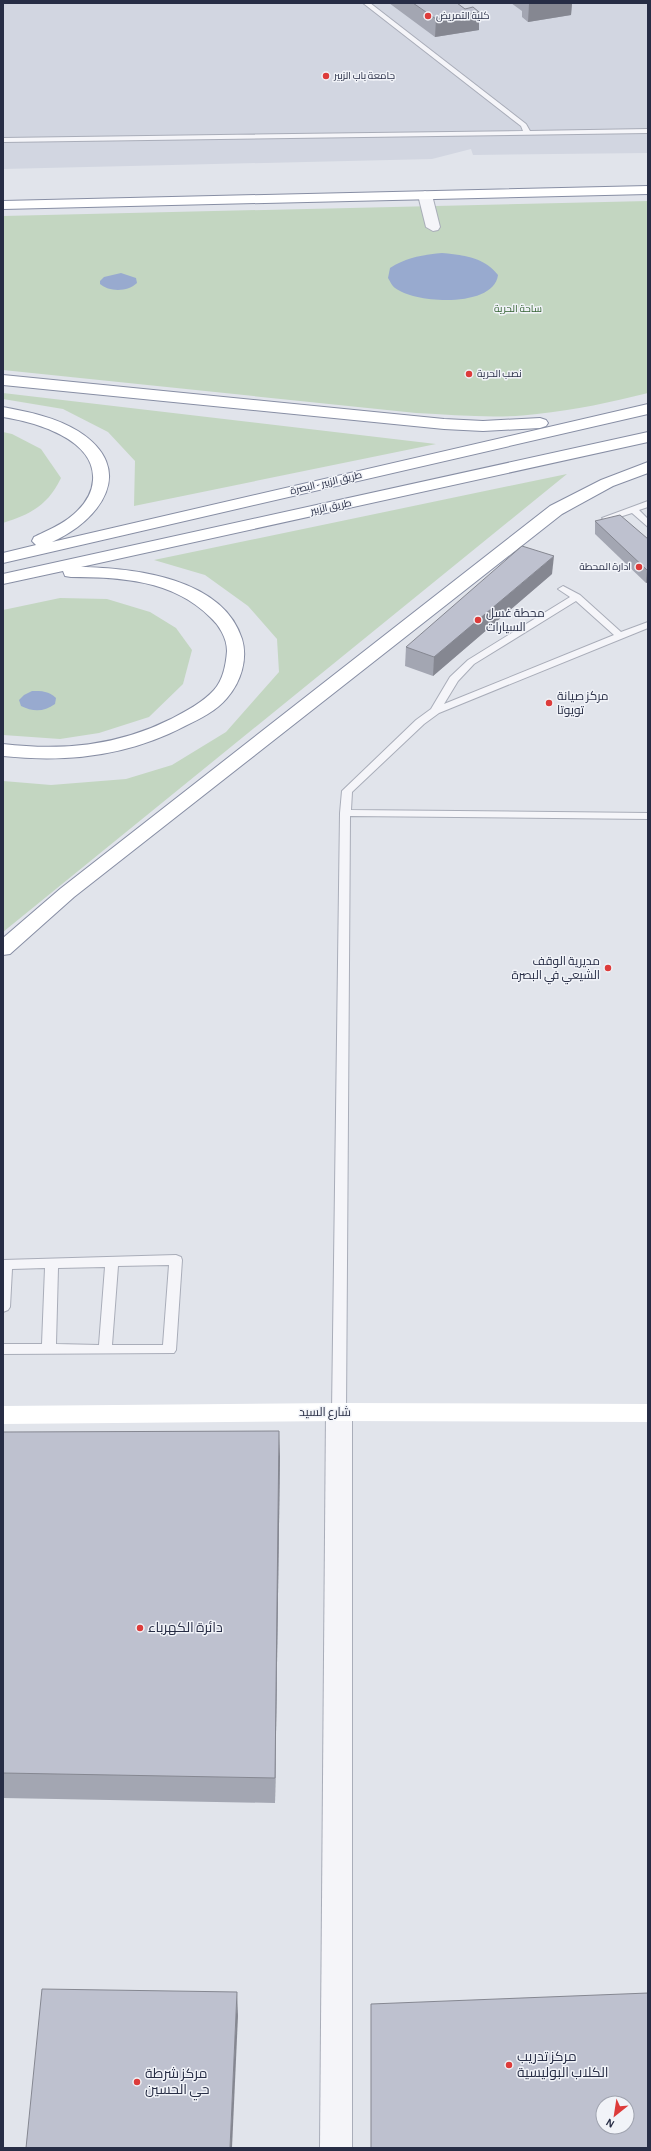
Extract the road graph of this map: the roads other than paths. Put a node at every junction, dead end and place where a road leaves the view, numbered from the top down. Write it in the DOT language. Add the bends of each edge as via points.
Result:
graph roads {
  1 [pos="366,3"];
  2 [pos="648,131"];
  3 [pos="527,133"];
  4 [pos="3,140"];
  5 [pos="648,190"];
  6 [pos="425,195"];
  7 [pos="3,204"];
  8 [pos="433,227"];
  9 [pos="3,380"];
  10 [pos="648,409"];
  11 [pos="3,412"];
  12 [pos="648,437"];
  13 [pos="648,467"];
  14 [pos="648,504"];
  15 [pos="633,509"];
  16 [pos="607,518"];
  17 [pos="648,524"];
  18 [pos="3,558"];
  19 [pos="9,578"];
  20 [pos="563,589"];
  21 [pos="576,597"];
  22 [pos="648,625"];
  23 [pos="621,637"];
  24 [pos="435,711"];
  25 [pos="3,750"];
  26 [pos="345,814"];
  27 [pos="648,816"];
  28 [pos="3,949"];
  29 [pos="112,1262"];
  30 [pos="52,1263"];
  31 [pos="5,1265"];
  32 [pos="3,1307"];
  33 [pos="3,1349"];
  34 [pos="49,1350"];
  35 [pos="105,1350"];
  36 [pos="339,1412"];
  37 [pos="648,1413"];
  38 [pos="3,1415"];
  39 [pos="336,2148"];
  1 -- 3 [label="lane" via="524,125"];
  2 -- 3 [label="lane"];
  3 -- 4 [label="lane"];
  5 -- 6 [label="main road"];
  6 -- 7 [label="main road"];
  6 -- 8 [label="street"];
  9 -- 10 [label="main road" via="444,424 525,425"];
  10 -- 18 [label="main road, طريق الزبير - البصرة"];
  11 -- 18 [label="main road" via="20,414 74,436 92,452 101,468 101,490 88,510 68,527"];
  12 -- 19 [label="main road, طريق الزبير"];
  13 -- 28 [label="main road" via="607,483 556,510 67,893"];
  14 -- 15 [label="lane"];
  15 -- 16 [label="lane"];
  15 -- 17 [label="lane"];
  19 -- 25 [label="main road" via="53,572 115,574 160,581 185,590 226,622 235,638 237,661 228,684 206,708 164,731 91,752 31,754"];
  20 -- 21 [label="lane"];
  21 -- 23 [label="lane"];
  21 -- 24 [label="lane" via="471,662 454,679"];
  22 -- 23 [label="lane"];
  23 -- 24 [label="lane"];
  24 -- 26 [label="lane" via="347,791"];
  26 -- 27 [label="lane"];
  26 -- 36 [label="lane"];
  29 -- 30 [label="lane"];
  29 -- 35 [label="lane"];
  29 -- 35 [label="lane" via="176,1260 169,1350"];
  30 -- 31 [label="lane"];
  30 -- 34 [label="lane"];
  31 -- 32 [label="lane"];
  33 -- 34 [label="lane"];
  34 -- 35 [label="lane"];
  36 -- 37 [label="main road, شارع السيد"];
  36 -- 38 [label="main road, شارع السيد"];
  36 -- 39 [label="street"];
}
